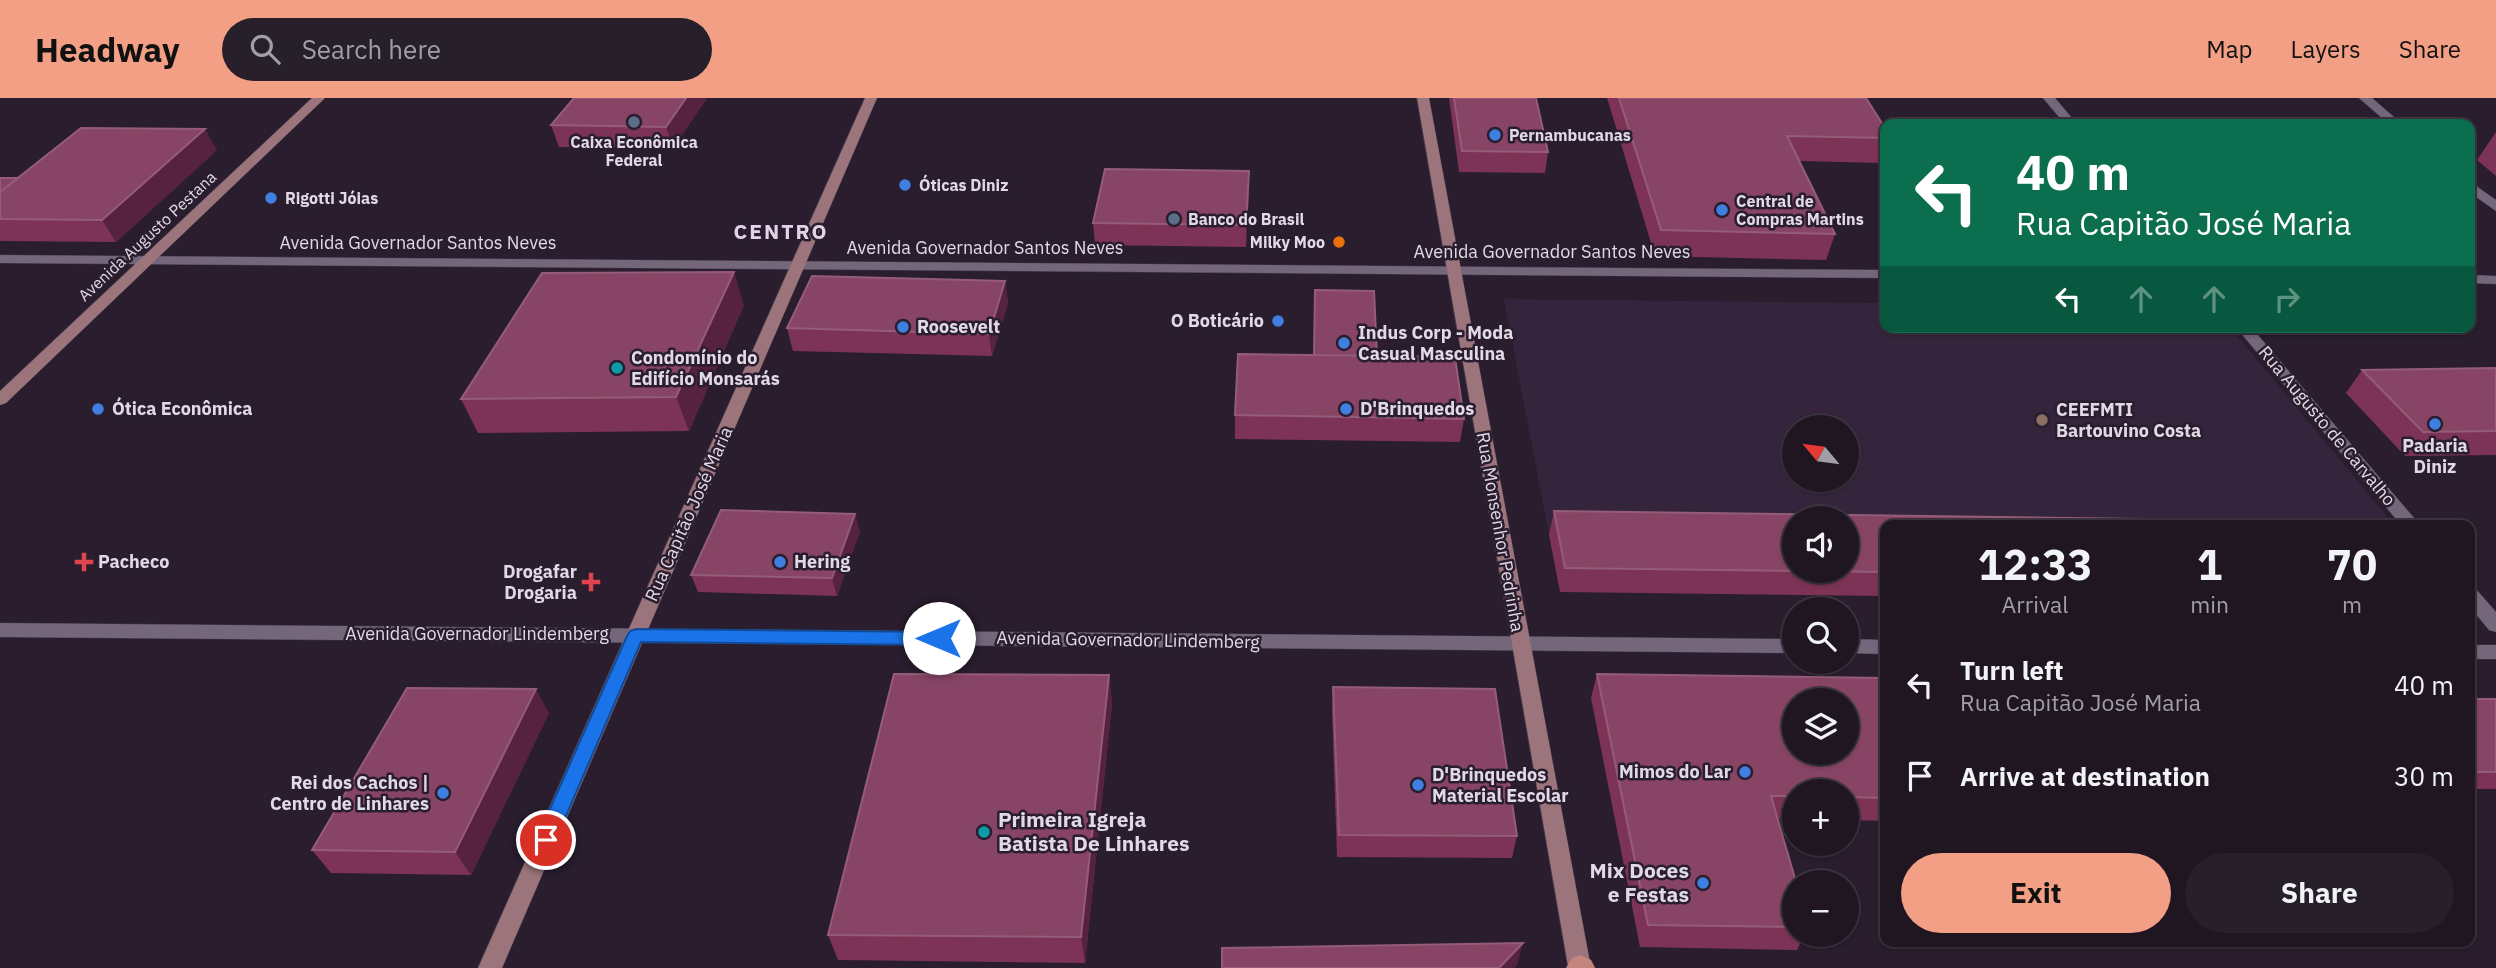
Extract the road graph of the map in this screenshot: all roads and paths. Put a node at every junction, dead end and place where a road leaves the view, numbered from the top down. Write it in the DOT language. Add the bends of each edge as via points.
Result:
graph roads {
  1 [pos="319,98"];
  2 [pos="872,98"];
  3 [pos="1423,98"];
  4 [pos="2049,98"];
  5 [pos="2365,98"];
  6 [pos="2067,119"];
  7 [pos="2390,119"];
  8 [pos="2475,190"];
  9 [pos="2496,207"];
  10 [pos="0,259"];
  11 [pos="148,260"];
  12 [pos="798,265"];
  13 [pos="1454,271"];
  14 [pos="1880,274"];
  15 [pos="2475,279"];
  16 [pos="2496,280"];
  17 [pos="2248,333"];
  18 [pos="0,400"];
  19 [pos="2408,520"];
  20 [pos="2475,600"];
  21 [pos="2496,625"];
  22 [pos="0,630"];
  23 [pos="636,636"];
  24 [pos="1520,644"];
  25 [pos="1782,646"];
  26 [pos="1859,646"];
  27 [pos="1880,647"];
  28 [pos="2475,652"];
  29 [pos="2496,652"];
  30 [pos="1581,967"];
  31 [pos="490,968"];
  1 -- 11 [label="main road, Avenida Augusto Pestana"];
  2 -- 12 [label="main road, Rua Capitão José Maria"];
  3 -- 13 [label="main road, Rua Monsenhor Pedrinha"];
  4 -- 6 [label="street"];
  5 -- 7 [label="street"];
  8 -- 9 [label="street"];
  10 -- 11 [label="street, Avenida Governador Santos Neves"];
  11 -- 12 [label="street, Avenida Governador Santos Neves"];
  11 -- 18 [label="main road, Avenida Augusto Pestana"];
  12 -- 13 [label="street, Avenida Governador Santos Neves"];
  12 -- 23 [label="main road, Rua Capitão José Maria"];
  13 -- 14 [label="street, Avenida Governador Santos Neves"];
  13 -- 24 [label="main road, Rua Monsenhor Pedrinha"];
  15 -- 16 [label="street"];
  17 -- 19 [label="street, Rua Augusto de Carvalho"];
  20 -- 21 [label="street"];
  22 -- 23 [label="street, Avenida Governador Lindemberg"];
  23 -- 24 [label="street, Avenida Governador Lindemberg"];
  23 -- 31 [label="main road, Rua Capitão José Maria"];
  24 -- 25 [label="street, Avenida Governador Lindemberg"];
  24 -- 30 [label="main road, Rua Monsenhor Pedrinha"];
  26 -- 27 [label="street"];
  28 -- 29 [label="street"];
}
